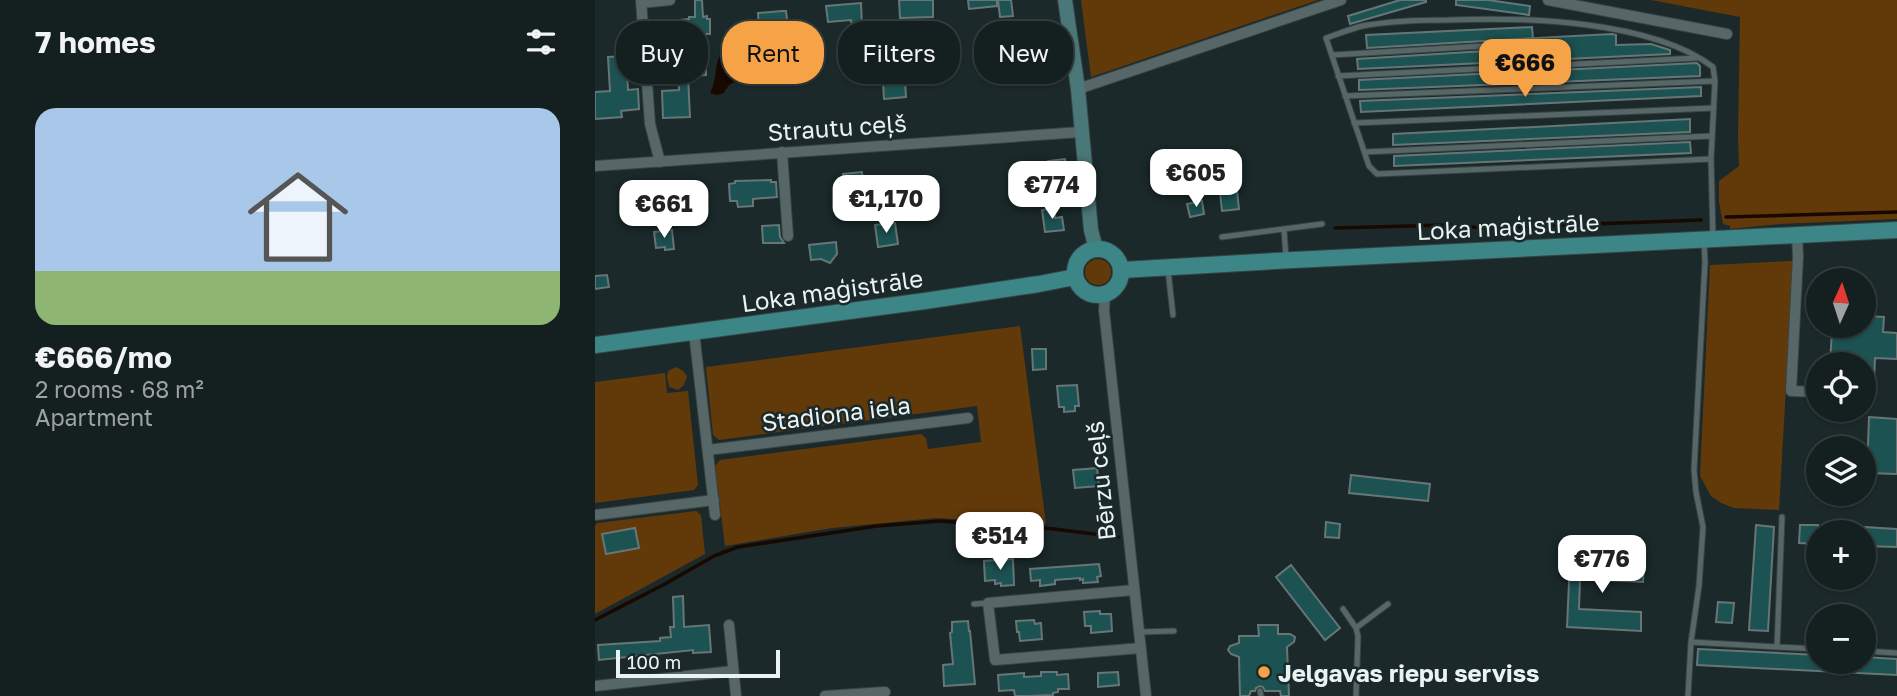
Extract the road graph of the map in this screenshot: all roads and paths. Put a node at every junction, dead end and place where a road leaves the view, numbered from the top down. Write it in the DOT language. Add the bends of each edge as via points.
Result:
graph roads {
  1 [pos="670,0"];
  2 [pos="1065,0"];
  3 [pos="1341,0"];
  4 [pos="1548,0"];
  5 [pos="641,1"];
  6 [pos="1727,34"];
  7 [pos="1534,43"];
  8 [pos="1332,55"];
  9 [pos="1700,57"];
  10 [pos="1338,76"];
  11 [pos="1715,81"];
  12 [pos="1078,89"];
  13 [pos="1345,96"];
  14 [pos="1714,108"];
  15 [pos="1354,123"];
  16 [pos="1081,132"];
  17 [pos="1711,136"];
  18 [pos="782,152"];
  19 [pos="1365,152"];
  20 [pos="1711,159"];
  21 [pos="660,162"];
  22 [pos="595,166"];
  23 [pos="1322,224"];
  24 [pos="1284,230"];
  25 [pos="1897,230"];
  26 [pos="1797,234"];
  27 [pos="787,236"];
  28 [pos="1222,237"];
  29 [pos="1708,238"];
  30 [pos="1096,249"];
  31 [pos="1286,260"];
  32 [pos="1168,267"];
  33 [pos="1122,270"];
  34 [pos="1075,277"];
  35 [pos="1104,303"];
  36 [pos="1173,315"];
  37 [pos="694,332"];
  38 [pos="595,345"];
  39 [pos="1806,392"];
  40 [pos="968,418"];
  41 [pos="708,450"];
  42 [pos="714,500"];
  43 [pos="595,515"];
  44 [pos="715,515"];
  45 [pos="1782,517"];
  46 [pos="1134,590"];
  47 [pos="988,603"];
  48 [pos="974,604"];
  49 [pos="1388,604"];
  50 [pos="1343,609"];
  51 [pos="729,625"];
  52 [pos="1356,628"];
  53 [pos="1174,631"];
  54 [pos="1139,632"];
  55 [pos="1691,642"];
  56 [pos="1777,647"];
  57 [pos="1141,648"];
  58 [pos="1806,648"];
  59 [pos="1876,652"];
  60 [pos="1897,653"];
  61 [pos="733,671"];
  62 [pos="595,686"];
  63 [pos="885,692"];
  64 [pos="736,696"];
  65 [pos="825,696"];
  66 [pos="1146,696"];
  67 [pos="1356,696"];
  68 [pos="1688,696"];
  1 -- 5 [label="street"];
  2 -- 12 [label="street"];
  3 -- 12 [label="street"];
  4 -- 6 [label="street"];
  5 -- 21 [label="street" via="650,124"];
  7 -- 8 [label="lane"];
  8 -- 9 [label="lane" via="1326,38 1361,26 1501,18 1613,28"];
  8 -- 10 [label="lane"];
  9 -- 10 [label="lane"];
  9 -- 11 [label="lane" via="1713,67"];
  10 -- 13 [label="lane"];
  11 -- 13 [label="lane"];
  11 -- 14 [label="lane"];
  12 -- 16 [label="street"];
  13 -- 15 [label="lane"];
  14 -- 15 [label="lane"];
  14 -- 17 [label="lane"];
  15 -- 19 [label="lane"];
  16 -- 18 [label="street, Strautu ceļš"];
  16 -- 30 [label="street"];
  17 -- 19 [label="lane"];
  17 -- 20 [label="lane"];
  18 -- 21 [label="street, Strautu ceļš"];
  18 -- 27 [label="street"];
  19 -- 20 [label="lane" via="1377,174"];
  20 -- 29 [label="lane"];
  21 -- 22 [label="street, Strautu ceļš"];
  23 -- 24 [label="lane"];
  24 -- 28 [label="lane"];
  24 -- 31 [label="lane"];
  25 -- 26 [label="main road, Loka maģistrāle"];
  26 -- 29 [label="main road, Loka maģistrāle"];
  26 -- 39 [label="street" via="1791,391"];
  29 -- 31 [label="main road, Loka maģistrāle"];
  29 -- 55 [label="lane" via="1694,470 1703,527"];
  30 -- 33 [label="main road" via="1116,257"];
  30 -- 34 [label="main road" via="1082,256"];
  31 -- 32 [label="main road, Loka maģistrāle"];
  32 -- 33 [label="main road, Loka maģistrāle"];
  32 -- 36 [label="lane"];
  33 -- 35 [label="main road" via="1118,286"];
  34 -- 35 [label="main road" via="1083,290"];
  34 -- 37 [label="main road, Loka maģistrāle"];
  35 -- 46 [label="street, Bērzu ceļš"];
  37 -- 38 [label="main road, Loka maģistrāle"];
  37 -- 41 [label="street"];
  40 -- 41 [label="street, Stadiona iela"];
  41 -- 42 [label="street"];
  42 -- 43 [label="street"];
  42 -- 44 [label="street"];
  45 -- 56 [label="lane"];
  46 -- 47 [label="street"];
  46 -- 54 [label="street, Bērzu ceļš"];
  47 -- 48 [label="lane"];
  47 -- 57 [label="street" via="995,660"];
  49 -- 52 [label="lane"];
  50 -- 52 [label="lane"];
  51 -- 61 [label="street"];
  52 -- 67 [label="lane"];
  53 -- 54 [label="lane"];
  54 -- 57 [label="street, Bērzu ceļš"];
  55 -- 56 [label="lane"];
  55 -- 68 [label="lane"];
  56 -- 58 [label="lane"];
  57 -- 66 [label="street, Bērzu ceļš"];
  59 -- 60 [label="lane"];
  61 -- 62 [label="street"];
  61 -- 64 [label="street"];
  63 -- 65 [label="street"];
}
